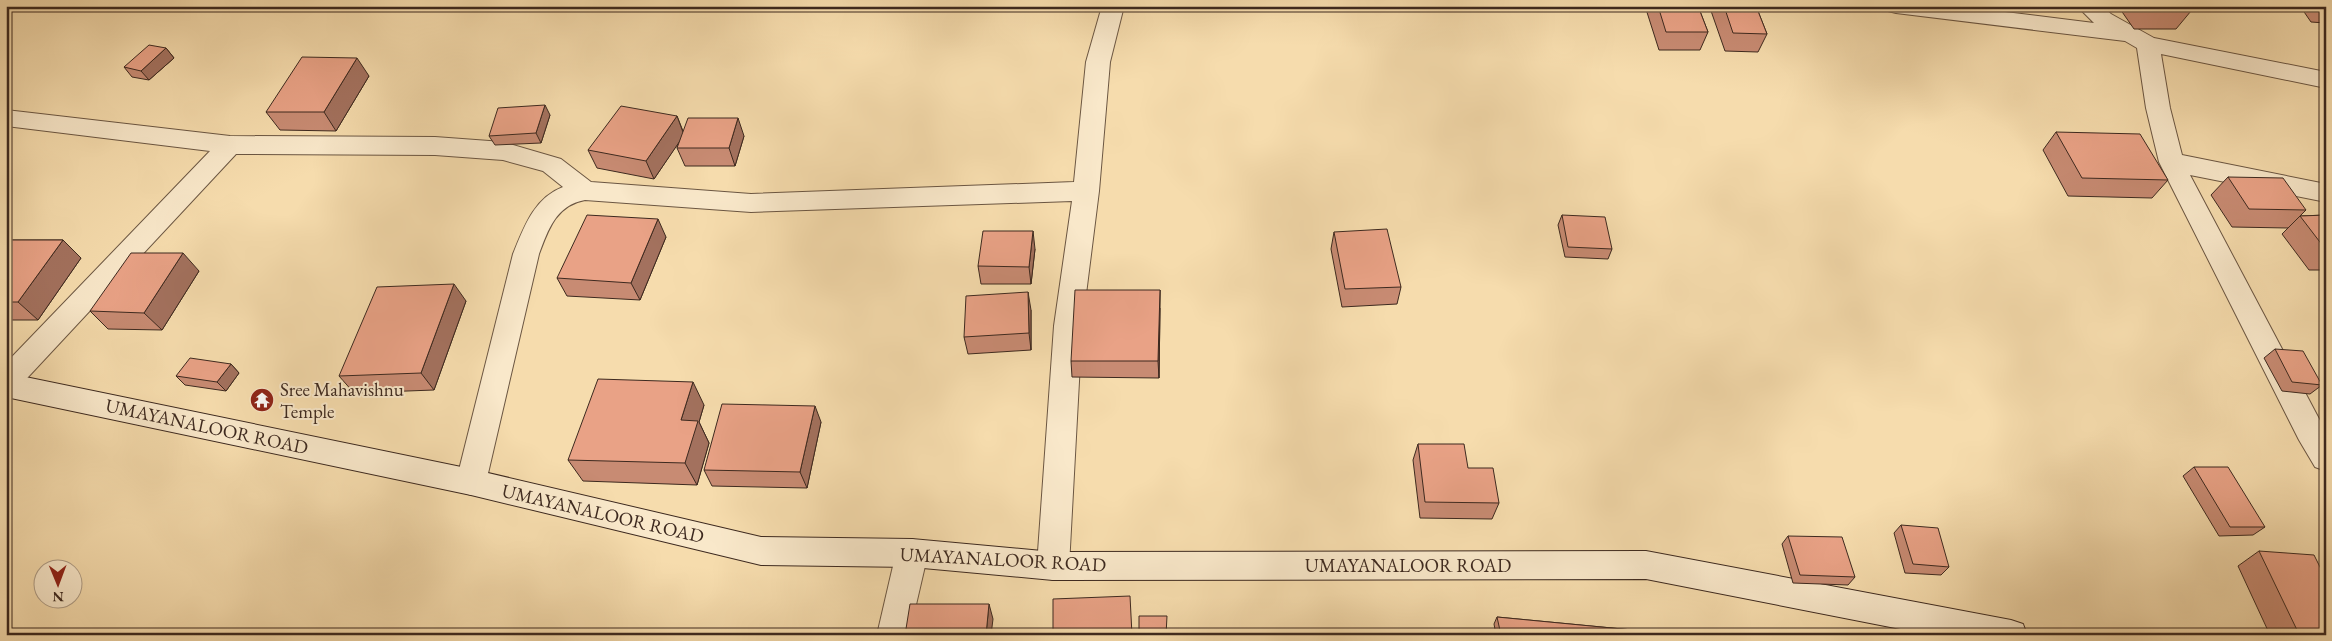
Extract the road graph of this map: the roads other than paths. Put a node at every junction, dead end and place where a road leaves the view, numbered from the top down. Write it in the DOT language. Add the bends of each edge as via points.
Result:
graph roads {
  1 [pos="1113,6"];
  2 [pos="1896,6"];
  3 [pos="2088,6"];
  4 [pos="2139,39"];
  5 [pos="2326,80"];
  6 [pos="6,118"];
  7 [pos="230,144"];
  8 [pos="2171,162"];
  9 [pos="585,191"];
  10 [pos="1086,191"];
  11 [pos="2326,193"];
  12 [pos="6,383"];
  13 [pos="2326,458"];
  14 [pos="471,482"];
  15 [pos="912,553"];
  16 [pos="1053,566"];
  17 [pos="893,635"];
  18 [pos="2011,635"];
  1 -- 10 [label="street" via="1098,62"];
  2 -- 4 [label="street"];
  3 -- 4 [label="street" via="2103,19"];
  4 -- 5 [label="street"];
  4 -- 8 [label="street"];
  6 -- 7 [label="street"];
  7 -- 9 [label="street" via="435,146 503,151 552,164"];
  7 -- 12 [label="street"];
  8 -- 11 [label="street"];
  8 -- 13 [label="street" via="2309,431"];
  9 -- 10 [label="street" via="751,203"];
  9 -- 14 [label="street" via="564,194 553,202 536,228 526,254"];
  10 -- 16 [label="street" via="1068,326"];
  12 -- 14 [label="street, UMAYANALOOR ROAD"];
  14 -- 15 [label="street, UMAYANALOOR ROAD" via="761,551"];
  15 -- 16 [label="street, UMAYANALOOR ROAD"];
  15 -- 17 [label="street"];
  16 -- 18 [label="street, UMAYANALOOR ROAD" via="1646,565"];
}
